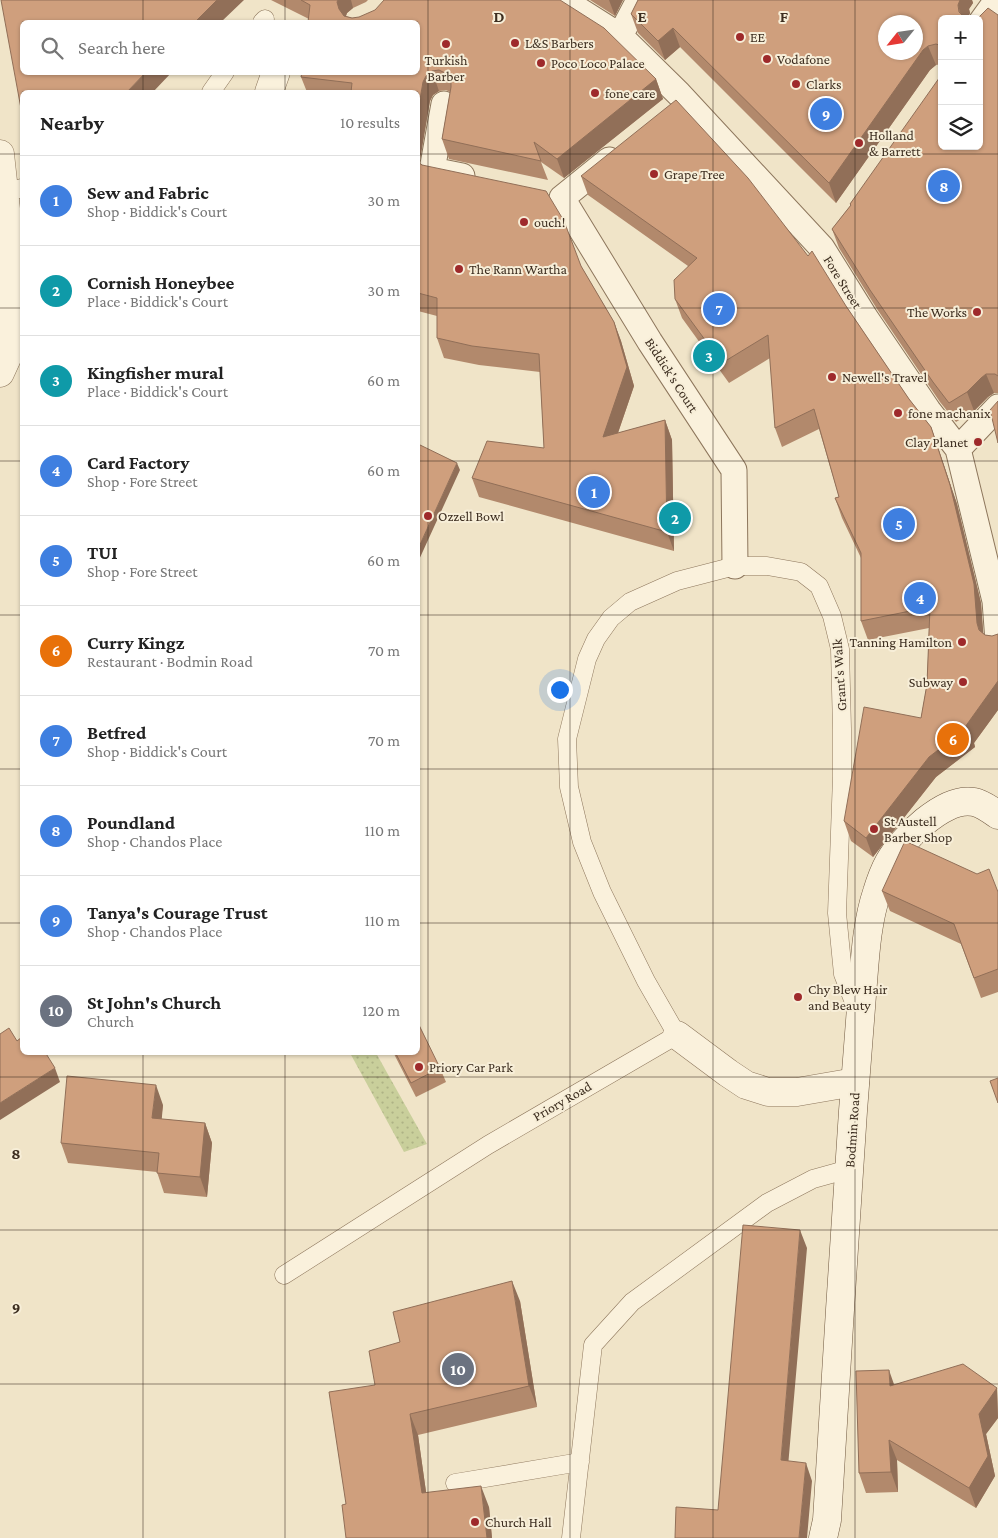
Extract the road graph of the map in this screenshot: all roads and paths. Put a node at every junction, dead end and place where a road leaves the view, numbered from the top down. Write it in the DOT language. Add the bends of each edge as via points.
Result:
graph roads {
  1 [pos="564,0"];
  2 [pos="639,0"];
  3 [pos="997,0"];
  4 [pos="983,19"];
  5 [pos="620,36"];
  6 [pos="224,75"];
  7 [pos="275,75"];
  8 [pos="212,90"];
  9 [pos="270,90"];
  10 [pos="444,104"];
  11 [pos="630,143"];
  12 [pos="0,154"];
  13 [pos="425,167"];
  14 [pos="483,181"];
  15 [pos="13,190"];
  16 [pos="15,281"];
  17 [pos="0,373"];
  18 [pos="998,407"];
  19 [pos="958,449"];
  20 [pos="736,566"];
  21 [pos="998,642"];
  22 [pos="998,815"];
  23 [pos="860,1020"];
  24 [pos="677,1035"];
  25 [pos="855,1082"];
  26 [pos="849,1169"];
  27 [pos="284,1275"];
  28 [pos="580,1462"];
  29 [pos="455,1483"];
  30 [pos="571,1538"];
  31 [pos="823,1538"];
  1 -- 5 [label="street, Fore Street"];
  2 -- 5 [label="street"];
  3 -- 4 [label="street"];
  5 -- 19 [label="street, Fore Street" via="677,106 828,240 865,317"];
  6 -- 8 [label="lane"];
  7 -- 9 [label="main road"];
  10 -- 13 [label="street"];
  11 -- 20 [label="street, Biddick's Court" via="551,195 734,470"];
  12 -- 15 [label="main road"];
  13 -- 14 [label="street"];
  15 -- 16 [label="main road"];
  16 -- 17 [label="main road" via="11,349"];
  18 -- 19 [label="street"];
  19 -- 21 [label="street, Fore Street" via="995,601"];
  20 -- 23 [label="lane, Grant's Walk" via="767,566 801,572 819,586 832,616 840,649 842,777 837,913 843,974"];
  20 -- 24 [label="lane, Grant's Walk" via="678,581 630,602 611,618 587,658 567,739 569,787 582,842 602,892"];
  22 -- 23 [label="main road, Bodmin Road" via="973,801 956,803 926,820 906,838 890,862 871,912"];
  23 -- 25 [label="main road, Bodmin Road"];
  24 -- 25 [label="main road" via="746,1085 768,1092 797,1092"];
  24 -- 27 [label="lane, Priory Road" via="488,1145"];
  25 -- 26 [label="main road, Bodmin Road"];
  26 -- 28 [label="lane" via="813,1179 767,1203 632,1302 593,1345"];
  26 -- 31 [label="main road, Bodmin Road"];
  28 -- 29 [label="lane"];
  28 -- 30 [label="lane"];
}
